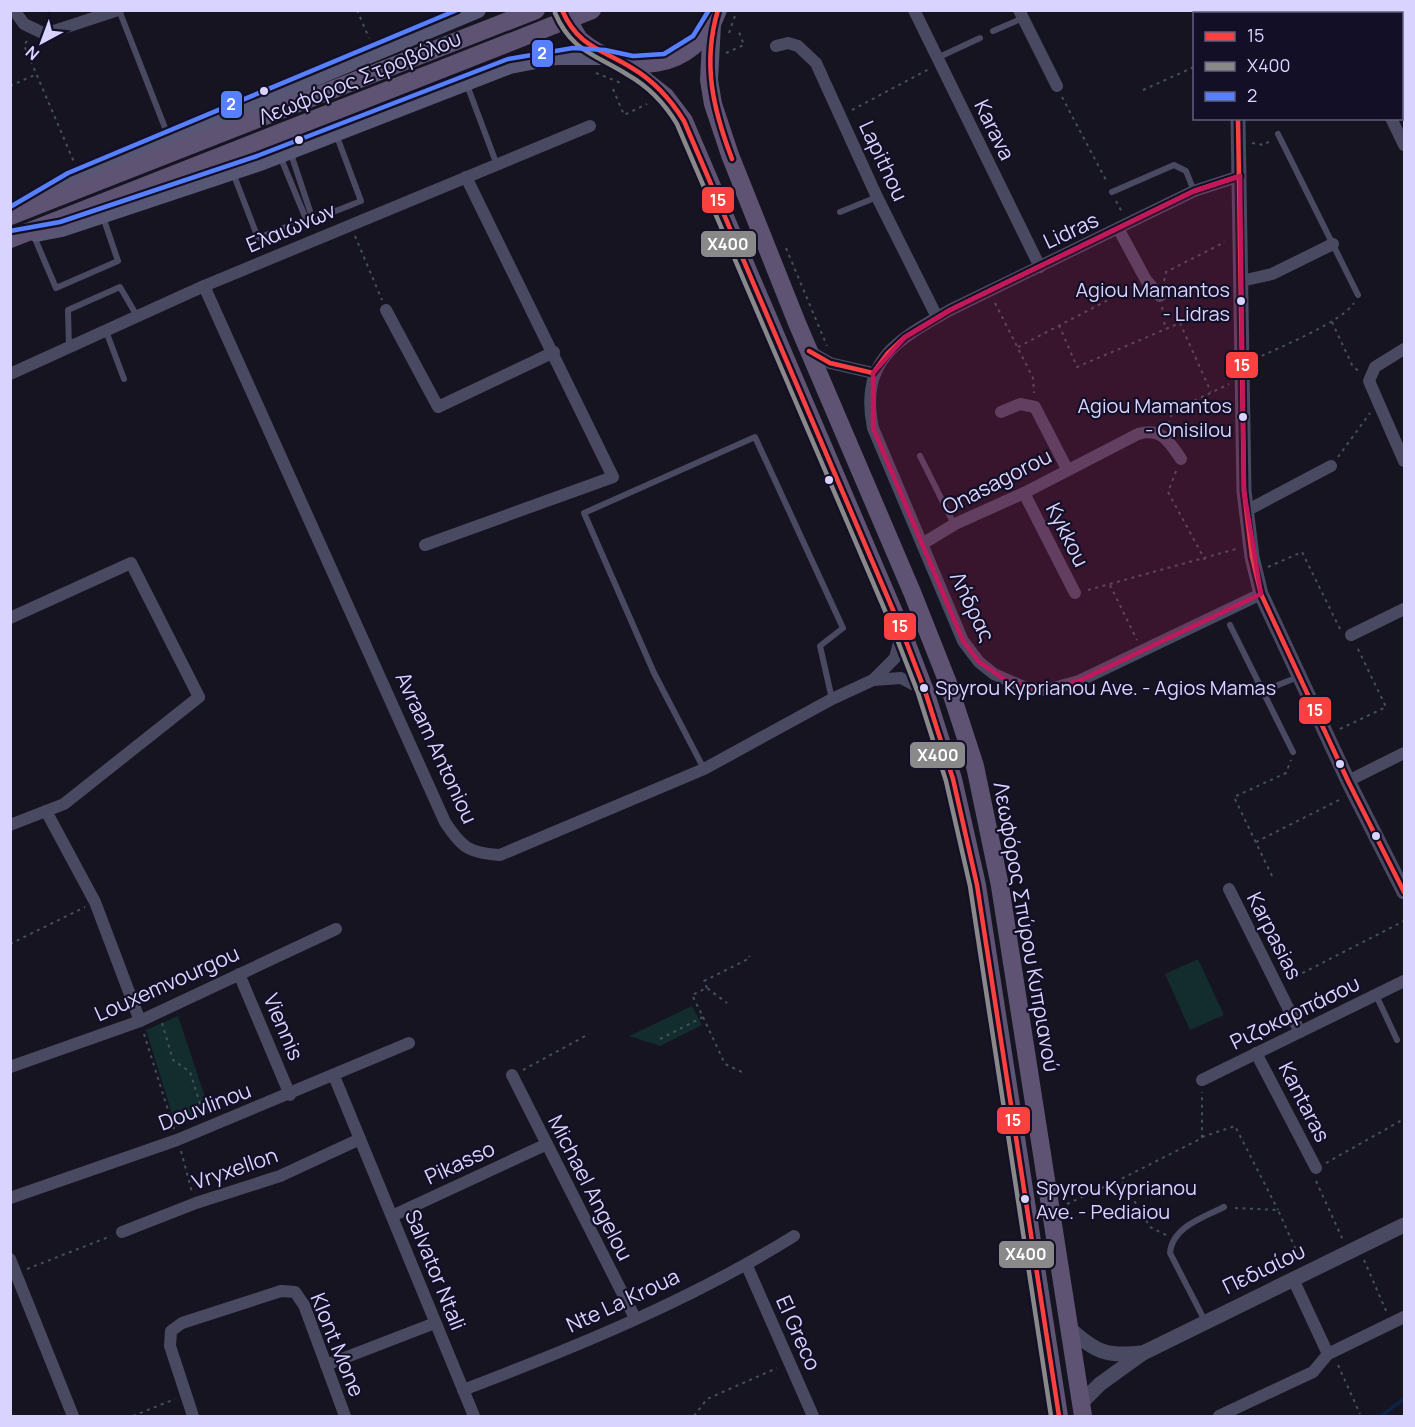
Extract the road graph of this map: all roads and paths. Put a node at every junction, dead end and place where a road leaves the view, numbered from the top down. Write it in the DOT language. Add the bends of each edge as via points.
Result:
graph roads {
  1 [pos="14,10"];
  2 [pos="118,10"];
  3 [pos="357,10"];
  4 [pos="478,10"];
  5 [pos="536,10"];
  6 [pos="562,10"];
  7 [pos="592,10"];
  8 [pos="737,10"];
  9 [pos="914,10"];
  10 [pos="1021,14"];
  11 [pos="715,17"];
  12 [pos="34,31"];
  13 [pos="993,31"];
  14 [pos="739,32"];
  15 [pos="728,34"];
  16 [pos="980,38"];
  17 [pos="726,43"];
  18 [pos="776,46"];
  19 [pos="376,52"];
  20 [pos="604,57"];
  21 [pos="938,61"];
  22 [pos="623,63"];
  23 [pos="1193,68"];
  24 [pos="592,72"];
  25 [pos="37,75"];
  26 [pos="465,81"];
  27 [pos="624,84"];
  28 [pos="10,86"];
  29 [pos="1056,87"];
  30 [pos="613,89"];
  31 [pos="1143,90"];
  32 [pos="652,101"];
  33 [pos="840,116"];
  34 [pos="1238,120"];
  35 [pos="1392,120"];
  36 [pos="590,126"];
  37 [pos="336,134"];
  38 [pos="1278,134"];
  39 [pos="169,138"];
  40 [pos="1240,141"];
  41 [pos="1404,145"];
  42 [pos="285,154"];
  43 [pos="497,165"];
  44 [pos="233,173"];
  45 [pos="80,176"];
  46 [pos="1240,176"];
  47 [pos="466,177"];
  48 [pos="1194,191"];
  49 [pos="1112,192"];
  50 [pos="877,197"];
  51 [pos="840,212"];
  52 [pos="13,215"];
  53 [pos="103,216"];
  54 [pos="350,225"];
  55 [pos="1124,228"];
  56 [pos="1240,234"];
  57 [pos="22,236"];
  58 [pos="783,242"];
  59 [pos="1333,244"];
  60 [pos="1041,267"];
  61 [pos="1146,280"];
  62 [pos="1241,281"];
  63 [pos="204,286"];
  64 [pos="989,291"];
  65 [pos="1160,296"];
  66 [pos="1359,296"];
  67 [pos="386,310"];
  68 [pos="137,316"];
  69 [pos="937,317"];
  70 [pos="1332,321"];
  71 [pos="1059,326"];
  72 [pos="1165,329"];
  73 [pos="106,330"];
  74 [pos="69,347"];
  75 [pos="1018,347"];
  76 [pos="1404,348"];
  77 [pos="809,351"];
  78 [pos="554,352"];
  79 [pos="834,364"];
  80 [pos="1242,372"];
  81 [pos="873,373"];
  82 [pos="10,374"];
  83 [pos="1370,376"];
  84 [pos="124,379"];
  85 [pos="1210,392"];
  86 [pos="1378,403"];
  87 [pos="1035,407"];
  88 [pos="1001,412"];
  89 [pos="1164,435"];
  90 [pos="920,456"];
  91 [pos="1181,459"];
  92 [pos="1404,461"];
  93 [pos="1331,466"];
  94 [pos="1067,469"];
  95 [pos="1024,493"];
  96 [pos="1246,512"];
  97 [pos="955,524"];
  98 [pos="922,544"];
  99 [pos="1250,544"];
  100 [pos="425,545"];
  101 [pos="1205,560"];
  102 [pos="1255,570"];
  103 [pos="1110,585"];
  104 [pos="1075,594"];
  105 [pos="1261,594"];
  106 [pos="1404,609"];
  107 [pos="10,618"];
  108 [pos="1230,625"];
  109 [pos="902,631"];
  110 [pos="1351,635"];
  111 [pos="1142,651"];
  112 [pos="1299,676"];
  113 [pos="873,680"];
  114 [pos="1263,690"];
  115 [pos="925,691"];
  116 [pos="832,699"];
  117 [pos="1327,736"];
  118 [pos="1293,752"];
  119 [pos="1404,753"];
  120 [pos="704,769"];
  121 [pos="1351,787"];
  122 [pos="46,811"];
  123 [pos="10,825"];
  124 [pos="1256,842"];
  125 [pos="1272,876"];
  126 [pos="1228,889"];
  127 [pos="1404,892"];
  128 [pos="95,902"];
  129 [pos="1404,921"];
  130 [pos="336,929"];
  131 [pos="10,944"];
  132 [pos="749,956"];
  133 [pos="239,974"];
  134 [pos="1404,981"];
  135 [pos="1277,986"];
  136 [pos="707,988"];
  137 [pos="1376,994"];
  138 [pos="727,1003"];
  139 [pos="158,1012"];
  140 [pos="703,1017"];
  141 [pos="140,1021"];
  142 [pos="1300,1032"];
  143 [pos="589,1034"];
  144 [pos="660,1039"];
  145 [pos="1397,1040"];
  146 [pos="409,1043"];
  147 [pos="1256,1053"];
  148 [pos="10,1067"];
  149 [pos="746,1074"];
  150 [pos="512,1075"];
  151 [pos="334,1076"];
  152 [pos="1202,1080"];
  153 [pos="290,1095"];
  154 [pos="1404,1119"];
  155 [pos="208,1128"];
  156 [pos="1202,1138"];
  157 [pos="360,1139"];
  158 [pos="177,1140"];
  159 [pos="545,1145"];
  160 [pos="1316,1168"];
  161 [pos="1121,1179"];
  162 [pos="10,1198"];
  163 [pos="196,1203"];
  164 [pos="1224,1207"];
  165 [pos="1278,1210"];
  166 [pos="1050,1211"];
  167 [pos="392,1216"];
  168 [pos="1404,1225"];
  169 [pos="122,1232"];
  170 [pos="794,1236"];
  171 [pos="1174,1240"];
  172 [pos="1354,1249"];
  173 [pos="10,1259"];
  174 [pos="747,1266"];
  175 [pos="16,1273"];
  176 [pos="1300,1275"];
  177 [pos="1404,1317"];
  178 [pos="635,1318"];
  179 [pos="1206,1321"];
  180 [pos="435,1323"];
  181 [pos="1392,1323"];
  182 [pos="1069,1328"];
  183 [pos="1143,1353"];
  184 [pos="1330,1353"];
  185 [pos="791,1362"];
  186 [pos="326,1365"];
  187 [pos="463,1390"];
  188 [pos="186,1394"];
  189 [pos="1082,1410"];
  190 [pos="1360,1414"];
  191 [pos="73,1416"];
  192 [pos="133,1416"];
  193 [pos="193,1416"];
  194 [pos="345,1416"];
  195 [pos="474,1416"];
  196 [pos="694,1416"];
  197 [pos="813,1416"];
  198 [pos="1059,1416"];
  199 [pos="1219,1416"];
  1 -- 12 [label="street"];
  2 -- 12 [label="street" via="57,32"];
  2 -- 39 [label="lane"];
  3 -- 19 [label="path"];
  4 -- 19 [label="main road"];
  5 -- 52 [label="main road, Λεωφόρος Στροβόλου"];
  6 -- 20 [label="main road, bridge" via="579,39"];
  7 -- 57 [label="main road, Λεωφόρος Στροβόλου"];
  8 -- 15 [label="path"];
  9 -- 21 [label="street, Karava"];
  10 -- 13 [label="lane"];
  10 -- 29 [label="street"];
  11 -- 22 [label="main road" via="698,41 678,56 654,64"];
  11 -- 77 [label="main road, Λεωφόρος Σπύρου Κυπριανού" via="708,59 713,104"];
  12 -- 25 [label="path" via="24,45"];
  14 -- 17 [label="path" via="744,45 724,54"];
  16 -- 21 [label="lane"];
  18 -- 33 [label="street, Lapithou" via="788,43 808,53"];
  19 -- 39 [label="main road"];
  20 -- 22 [label="main road"];
  20 -- 26 [label="main road" via="573,55 533,60"];
  21 -- 33 [label="path"];
  21 -- 60 [label="street, Karava"];
  22 -- 109 [label="main road, Λεωφόρος Σπύρου Κυπριανού" via="665,96 684,121"];
  23 -- 31 [label="path"];
  24 -- 27 [label="path"];
  25 -- 28 [label="path"];
  25 -- 45 [label="path"];
  26 -- 37 [label="main road"];
  26 -- 43 [label="lane"];
  29 -- 49 [label="path"];
  30 -- 32 [label="path" via="624,115"];
  33 -- 50 [label="street, Lapithou"];
  34 -- 40 [label="street"];
  35 -- 41 [label="street"];
  36 -- 43 [label="street, Ελαιώνων"];
  37 -- 42 [label="main road"];
  37 -- 42 [label="lane" via="361,201 313,220"];
  38 -- 40 [label="path" via="1264,145"];
  38 -- 59 [label="lane"];
  39 -- 45 [label="main road"];
  40 -- 46 [label="street"];
  42 -- 44 [label="main road"];
  42 -- 44 [label="lane" via="306,219 258,238"];
  43 -- 47 [label="street, Ελαιώνων"];
  44 -- 53 [label="main road"];
  45 -- 52 [label="main road"];
  46 -- 48 [label="street, Lidras"];
  46 -- 56 [label="street"];
  47 -- 54 [label="street, Ελαιώνων"];
  47 -- 78 [label="street"];
  48 -- 49 [label="lane" via="1186,171 1174,165"];
  48 -- 55 [label="street, Lidras"];
  49 -- 55 [label="path"];
  50 -- 51 [label="lane"];
  50 -- 69 [label="street, Lapithou"];
  53 -- 57 [label="main road"];
  53 -- 57 [label="lane" via="118,261 56,288"];
  54 -- 63 [label="street, Ελαιώνων"];
  54 -- 67 [label="path"];
  55 -- 60 [label="street, Lidras"];
  55 -- 61 [label="street"];
  56 -- 62 [label="street"];
  56 -- 65 [label="path" via="1166,272"];
  58 -- 79 [label="path"];
  59 -- 62 [label="street" via="1272,274"];
  59 -- 66 [label="lane"];
  60 -- 64 [label="street, Lidras"];
  61 -- 65 [label="street"];
  61 -- 71 [label="path"];
  62 -- 80 [label="street"];
  63 -- 68 [label="street, Ελαιώνων"];
  63 -- 120 [label="street, Avraam Antoniou" via="445,822 462,846 480,854 500,855"];
  64 -- 69 [label="street, Lidras"];
  64 -- 75 [label="path"];
  65 -- 72 [label="path"];
  66 -- 70 [label="path" via="1350,310"];
  67 -- 78 [label="street" via="438,407"];
  68 -- 73 [label="street, Ελαιώνων"];
  68 -- 74 [label="lane" via="120,287 68,310"];
  69 -- 81 [label="street, Lidras" via="887,354"];
  70 -- 80 [label="path"];
  70 -- 83 [label="path" via="1353,367"];
  71 -- 72 [label="path" via="1077,366"];
  71 -- 75 [label="path"];
  72 -- 85 [label="path" via="1180,323"];
  73 -- 74 [label="street, Ελαιώνων"];
  73 -- 84 [label="lane"];
  74 -- 82 [label="street, Ελαιώνων"];
  75 -- 87 [label="path" via="1034,378"];
  76 -- 83 [label="street" via="1382,362"];
  77 -- 79 [label="street"];
  77 -- 166 [label="main road, Λεωφόρος Σπύρου Κυπριανού" via="912,592 975,766 1000,886"];
  78 -- 100 [label="street" via="613,477"];
  79 -- 81 [label="street"];
  80 -- 85 [label="path"];
  80 -- 96 [label="street"];
  81 -- 98 [label="street, Λήδρας" via="869,393 873,428"];
  83 -- 86 [label="street" via="1370,387"];
  85 -- 89 [label="path" via="1173,411"];
  86 -- 92 [label="street"];
  86 -- 93 [label="path"];
  87 -- 88 [label="street" via="1020,404"];
  87 -- 94 [label="street"];
  89 -- 91 [label="street"];
  89 -- 94 [label="street, Onasagorou" via="1153,431 1138,434"];
  90 -- 97 [label="lane"];
  91 -- 101 [label="path" via="1168,492"];
  93 -- 96 [label="street"];
  94 -- 95 [label="street, Onasagorou"];
  95 -- 97 [label="street, Onasagorou"];
  95 -- 104 [label="street, Kykkou"];
  96 -- 99 [label="street"];
  97 -- 98 [label="street, Onasagorou"];
  98 -- 111 [label="street, Λήδρας" via="963,641 979,662 1010,683 1046,690 1060,688"];
  99 -- 101 [label="path"];
  99 -- 102 [label="street"];
  101 -- 103 [label="path"];
  102 -- 105 [label="street"];
  102 -- 110 [label="path" via="1302,552 1342,632"];
  103 -- 104 [label="path"];
  103 -- 111 [label="path"];
  105 -- 111 [label="street, Λήδρας"];
  105 -- 112 [label="street"];
  106 -- 110 [label="street"];
  107 -- 122 [label="street" via="131,563 199,697 64,804"];
  108 -- 114 [label="lane"];
  109 -- 113 [label="street" via="895,658"];
  109 -- 115 [label="main road, Λεωφόρος Σπύρου Κυπριανού"];
  110 -- 117 [label="path" via="1386,707"];
  112 -- 114 [label="lane"];
  112 -- 117 [label="street"];
  113 -- 115 [label="street" via="902,678"];
  113 -- 116 [label="street, Avraam Antoniou"];
  114 -- 118 [label="lane"];
  115 -- 198 [label="main road, Λεωφόρος Σπύρου Κυπριανού" via="952,779 977,885"];
  116 -- 120 [label="street, Avraam Antoniou"];
  116 -- 120 [label="lane" via="820,646 843,628 755,437 584,513 654,673"];
  117 -- 121 [label="street"];
  118 -- 124 [label="path" via="1286,773 1234,797"];
  119 -- 121 [label="street"];
  121 -- 124 [label="path"];
  121 -- 127 [label="street"];
  122 -- 123 [label="street"];
  122 -- 128 [label="street"];
  124 -- 125 [label="path"];
  126 -- 135 [label="street, Karpasias"];
  128 -- 131 [label="path"];
  128 -- 141 [label="street"];
  129 -- 135 [label="path"];
  130 -- 133 [label="street, Louxemvourgou"];
  132 -- 136 [label="path" via="704,981"];
  133 -- 139 [label="street, Louxemvourgou"];
  133 -- 153 [label="street, Viennis"];
  134 -- 137 [label="street, Ριζοκαρπάσου"];
  135 -- 142 [label="street, Karpasias"];
  136 -- 138 [label="path"];
  136 -- 140 [label="path" via="692,995"];
  137 -- 142 [label="street, Ριζοκαρπάσου"];
  137 -- 145 [label="lane"];
  139 -- 141 [label="street, Louxemvourgou"];
  139 -- 155 [label="path" via="173,1060 190,1072"];
  140 -- 144 [label="path"];
  140 -- 149 [label="path" via="725,1064"];
  141 -- 148 [label="street, Louxemvourgou"];
  141 -- 158 [label="path"];
  142 -- 147 [label="street, Ριζοκαρπάσου"];
  143 -- 150 [label="path"];
  146 -- 151 [label="street, Douvlinou"];
  147 -- 152 [label="street, Ριζοκαρπάσου"];
  147 -- 160 [label="street, Kantaras"];
  150 -- 159 [label="street, Michael Angelou"];
  151 -- 153 [label="street, Douvlinou"];
  151 -- 157 [label="street, Salvator Ntali"];
  152 -- 156 [label="path"];
  153 -- 155 [label="street, Douvlinou"];
  154 -- 160 [label="path"];
  155 -- 158 [label="street, Douvlinou"];
  156 -- 161 [label="path"];
  156 -- 165 [label="path" via="1235,1126"];
  157 -- 163 [label="street, Vryxellon" via="280,1176"];
  157 -- 167 [label="street, Salvator Ntali"];
  158 -- 162 [label="street, Douvlinou"];
  158 -- 163 [label="path"];
  159 -- 167 [label="street, Pikasso"];
  159 -- 178 [label="street, Michael Angelou"];
  160 -- 172 [label="path" via="1315,1185"];
  161 -- 166 [label="path"];
  161 -- 171 [label="path" via="1150,1227"];
  163 -- 169 [label="street, Vryxellon"];
  164 -- 165 [label="path"];
  164 -- 171 [label="lane" via="1192,1224"];
  165 -- 176 [label="path"];
  166 -- 182 [label="main road, Λεωφόρος Σπύρου Κυπριανού"];
  167 -- 180 [label="street, Salvator Ntali"];
  168 -- 172 [label="street, Πεδιαίου"];
  169 -- 175 [label="path"];
  170 -- 174 [label="street, Nte La Kroua"];
  171 -- 179 [label="lane" via="1170,1253"];
  172 -- 176 [label="street, Πεδιαίου"];
  172 -- 181 [label="path"];
  173 -- 175 [label="street"];
  174 -- 178 [label="street, Nte La Kroua"];
  174 -- 185 [label="street, El Greco"];
  175 -- 191 [label="street"];
  176 -- 179 [label="street, Πεδιαίου"];
  176 -- 184 [label="street"];
  177 -- 181 [label="street"];
  178 -- 187 [label="street, Nte La Kroua"];
  179 -- 183 [label="street, Πεδιαίου"];
  180 -- 186 [label="street"];
  180 -- 187 [label="street, Salvator Ntali"];
  181 -- 184 [label="street"];
  182 -- 183 [label="street" via="1086,1344 1104,1353"];
  182 -- 189 [label="main road, Λεωφόρος Σπύρου Κυπριανού"];
  183 -- 189 [label="street" via="1100,1384"];
  184 -- 190 [label="path"];
  184 -- 199 [label="street" via="1313,1372"];
  185 -- 196 [label="path" via="707,1399"];
  185 -- 197 [label="street, El Greco"];
  186 -- 188 [label="street, Klont Mone" via="304,1305 295,1292 281,1292 182,1323 171,1331 170,1346"];
  186 -- 194 [label="street, Klont Mone"];
  187 -- 195 [label="street, Salvator Ntali"];
  188 -- 192 [label="path"];
  188 -- 193 [label="street, Klont Mone"];
}
